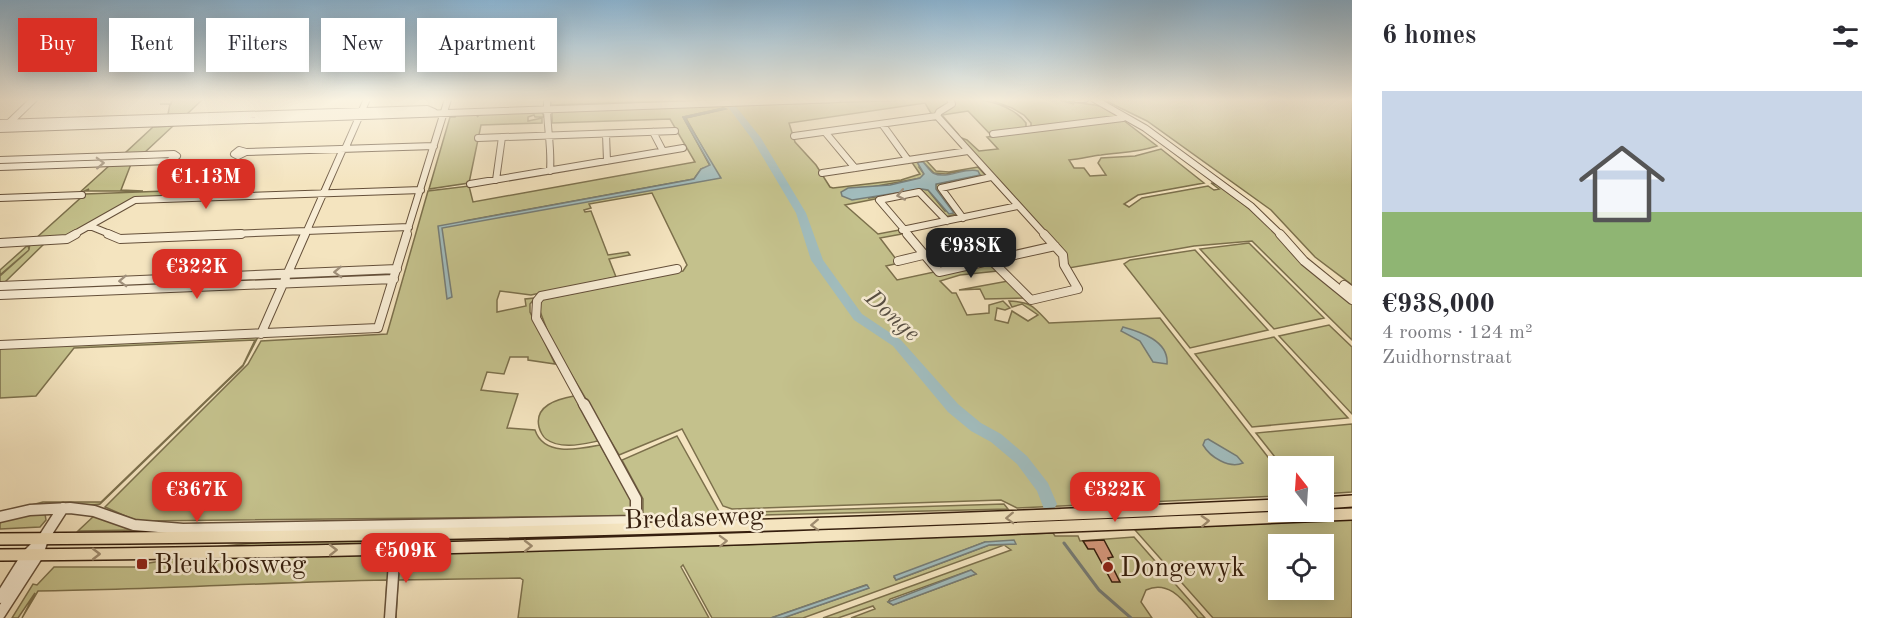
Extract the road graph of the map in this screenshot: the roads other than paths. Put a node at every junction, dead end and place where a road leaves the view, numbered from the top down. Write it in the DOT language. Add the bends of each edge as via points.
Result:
graph roads {
  1 [pos="354,128"];
  2 [pos="439,128"];
  3 [pos="549,128"];
  4 [pos="855,128"];
  5 [pos="885,128"];
  6 [pos="947,128"];
  7 [pos="1043,128"];
  8 [pos="1144,128"];
  9 [pos="675,131"];
  10 [pos="652,132"];
  11 [pos="825,132"];
  12 [pos="606,134"];
  13 [pos="993,134"];
  14 [pos="550,136"];
  15 [pos="794,136"];
  16 [pos="502,137"];
  17 [pos="478,138"];
  18 [pos="434,146"];
  19 [pos="683,148"];
  20 [pos="344,149"];
  21 [pos="663,151"];
  22 [pos="968,151"];
  23 [pos="246,152"];
  24 [pos="74,158"];
  25 [pos="0,160"];
  26 [pos="908,160"];
  27 [pos="607,161"];
  28 [pos="68,164"];
  29 [pos="0,166"];
  30 [pos="855,168"];
  31 [pos="550,171"];
  32 [pos="822,173"];
  33 [pos="991,177"];
  34 [pos="496,180"];
  35 [pos="470,184"];
  36 [pos="421,190"];
  37 [pos="322,194"];
  38 [pos="82,195"];
  39 [pos="0,198"];
  40 [pos="1018,206"];
  41 [pos="963,218"];
  42 [pos="947,221"];
  43 [pos="90,226"];
  44 [pos="410,227"];
  45 [pos="902,230"];
  46 [pos="305,231"];
  47 [pos="0,243"];
  48 [pos="1055,246"];
  49 [pos="923,255"];
  50 [pos="898,261"];
  51 [pos="992,261"];
  52 [pos="397,269"];
  53 [pos="677,269"];
  54 [pos="288,274"];
  55 [pos="394,279"];
  56 [pos="59,284"];
  57 [pos="284,284"];
  58 [pos="1344,285"];
  59 [pos="0,286"];
  60 [pos="1352,291"];
  61 [pos="52,293"];
  62 [pos="0,295"];
  63 [pos="1352,300"];
  64 [pos="261,334"];
  65 [pos="0,345"];
  66 [pos="1352,501"];
  67 [pos="1334,502"];
  68 [pos="1268,505"];
  69 [pos="63,508"];
  70 [pos="1134,512"];
  71 [pos="1334,514"];
  72 [pos="1352,514"];
  73 [pos="0,517"];
  74 [pos="1268,517"];
  75 [pos="1140,525"];
  76 [pos="0,539"];
  77 [pos="43,539"];
  78 [pos="395,548"];
  79 [pos="0,555"];
  80 [pos="33,555"];
  81 [pos="0,598"];
  82 [pos="0,614"];
  83 [pos="390,618"];
  1 -- 20 [label="street"];
  2 -- 18 [label="street"];
  3 -- 14 [label="street"];
  4 -- 11 [label="street"];
  5 -- 26 [label="street"];
  6 -- 22 [label="street"];
  7 -- 13 [label="street"];
  8 -- 63 [label="street" via="1251,206 1304,261"];
  9 -- 10 [label="street"];
  10 -- 12 [label="street"];
  10 -- 21 [label="street"];
  11 -- 15 [label="street"];
  11 -- 30 [label="street"];
  12 -- 14 [label="street"];
  12 -- 27 [label="street"];
  14 -- 16 [label="street"];
  14 -- 31 [label="street"];
  16 -- 17 [label="street"];
  16 -- 34 [label="street"];
  18 -- 20 [label="street"];
  18 -- 36 [label="street"];
  19 -- 21 [label="street"];
  20 -- 23 [label="street"];
  20 -- 37 [label="street"];
  21 -- 27 [label="street"];
  22 -- 26 [label="street"];
  22 -- 33 [label="street"];
  24 -- 25 [label="street"];
  24 -- 28 [label="street"];
  28 -- 24 [label="street, one-way" via="169,161 177,156"];
  26 -- 30 [label="street"];
  27 -- 31 [label="street"];
  28 -- 29 [label="street"];
  30 -- 32 [label="street"];
  31 -- 34 [label="street"];
  33 -- 40 [label="street"];
  33 -- 41 [label="street" via="941,188"];
  34 -- 35 [label="street"];
  36 -- 37 [label="street"];
  36 -- 44 [label="street"];
  37 -- 43 [label="street" via="135,200"];
  37 -- 46 [label="street"];
  38 -- 39 [label="street"];
  40 -- 41 [label="street"];
  40 -- 48 [label="street"];
  41 -- 42 [label="street"];
  42 -- 45 [label="street"];
  42 -- 45 [label="street, one-way" via="919,192 880,199"];
  43 -- 46 [label="street" via="120,239"];
  43 -- 47 [label="street" via="67,239"];
  44 -- 46 [label="street"];
  44 -- 52 [label="street"];
  45 -- 49 [label="street"];
  46 -- 54 [label="street"];
  48 -- 51 [label="street"];
  48 -- 51 [label="street" via="1063,255 1077,290 1031,300"];
  49 -- 50 [label="street"];
  49 -- 51 [label="street" via="935,270 944,272"];
  52 -- 54 [label="street, one-way"];
  52 -- 55 [label="street"];
  53 -- 69 [label="street, Bredaseweg" via="541,297 534,309 636,499 636,521 183,529 134,525 94,512"];
  54 -- 56 [label="street, one-way"];
  54 -- 57 [label="street"];
  55 -- 57 [label="street"];
  55 -- 64 [label="street" via="378,328"];
  56 -- 59 [label="street"];
  56 -- 61 [label="street"];
  57 -- 61 [label="street"];
  57 -- 64 [label="street"];
  58 -- 60 [label="street"];
  61 -- 62 [label="street"];
  64 -- 65 [label="street"];
  66 -- 67 [label="main road"];
  68 -- 70 [label="main road, Bredaseweg"];
  69 -- 73 [label="street, Bredaseweg"];
  69 -- 77 [label="street"];
  70 -- 75 [label="main road" via="1129,519"];
  70 -- 77 [label="main road, Bredaseweg, one-way" via="545,533"];
  71 -- 72 [label="main road, Bredaseweg"];
  75 -- 74 [label="main road, Bredaseweg, one-way"];
  78 -- 75 [label="main road, Bredaseweg, one-way"];
  76 -- 77 [label="main road, Bredaseweg"];
  77 -- 80 [label="street"];
  80 -- 78 [label="main road, Bredaseweg, one-way"];
  78 -- 83 [label="street"];
  79 -- 80 [label="main road, Bredaseweg"];
  80 -- 81 [label="street"];
  80 -- 82 [label="street"];
}
